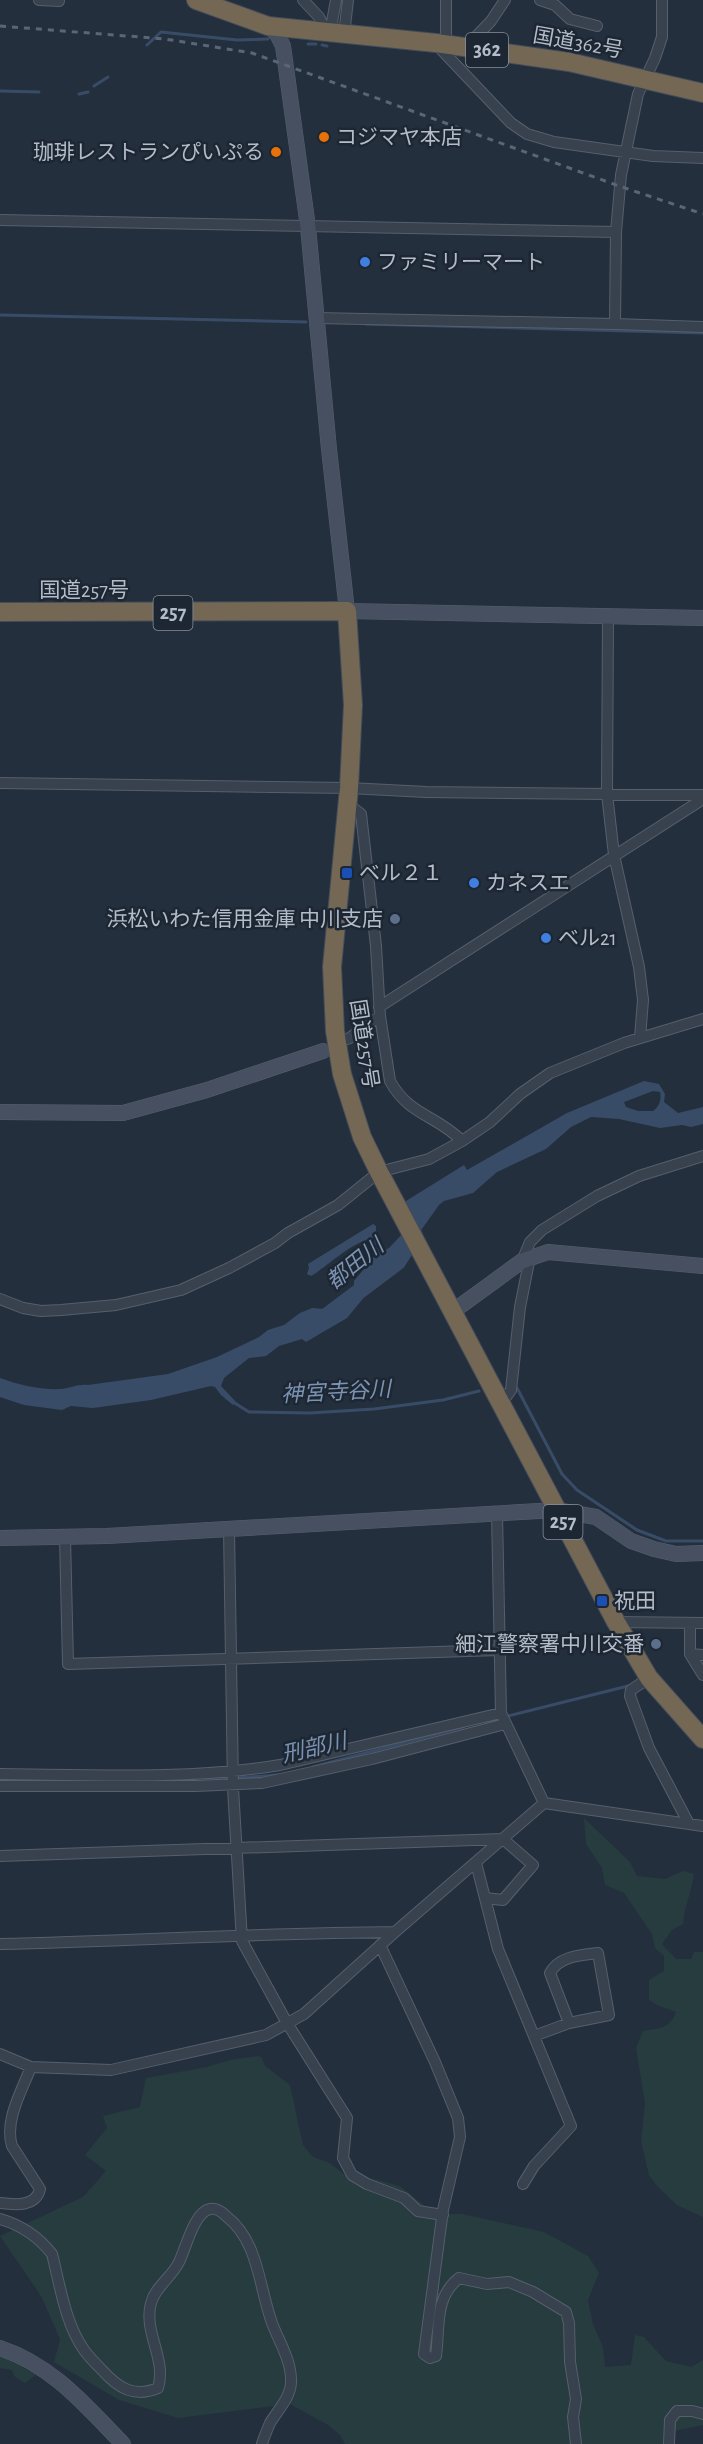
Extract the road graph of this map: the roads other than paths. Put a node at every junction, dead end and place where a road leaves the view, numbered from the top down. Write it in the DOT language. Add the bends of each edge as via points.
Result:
graph roads {
  1 [pos="39,0"];
  2 [pos="196,0"];
  3 [pos="303,0"];
  4 [pos="336,0"];
  5 [pos="348,0"];
  6 [pos="446,0"];
  7 [pos="505,0"];
  8 [pos="540,0"];
  9 [pos="662,0"];
  10 [pos="59,1"];
  11 [pos="228,5"];
  12 [pos="268,26"];
  13 [pos="597,26"];
  14 [pos="334,33"];
  15 [pos="441,44"];
  16 [pos="466,47"];
  17 [pos="645,78"];
  18 [pos="703,93"];
  19 [pos="625,151"];
  20 [pos="703,158"];
  21 [pos="0,220"];
  22 [pos="308,227"];
  23 [pos="616,232"];
  24 [pos="316,318"];
  25 [pos="615,324"];
  26 [pos="703,327"];
  27 [pos="346,611"];
  28 [pos="0,612"];
  29 [pos="608,616"];
  30 [pos="703,618"];
  31 [pos="0,783"];
  32 [pos="607,794"];
  33 [pos="348,796"];
  34 [pos="703,797"];
  35 [pos="614,855"];
  36 [pos="379,1012"];
  37 [pos="703,1019"];
  38 [pos="640,1038"];
  39 [pos="348,1039"];
  40 [pos="322,1051"];
  41 [pos="0,1112"];
  42 [pos="462,1141"];
  43 [pos="703,1156"];
  44 [pos="380,1175"];
  45 [pos="526,1259"];
  46 [pos="703,1266"];
  47 [pos="0,1299"];
  48 [pos="452,1312"];
  49 [pos="501,1404"];
  50 [pos="556,1510"];
  51 [pos="497,1513"];
  52 [pos="229,1529"];
  53 [pos="64,1537"];
  54 [pos="0,1538"];
  55 [pos="703,1553"];
  56 [pos="616,1622"];
  57 [pos="690,1623"];
  58 [pos="703,1623"];
  59 [pos="498,1650"];
  60 [pos="690,1654"];
  61 [pos="703,1655"];
  62 [pos="231,1658"];
  63 [pos="703,1675"];
  64 [pos="649,1678"];
  65 [pos="503,1718"];
  66 [pos="703,1739"];
  67 [pos="0,1774"];
  68 [pos="233,1777"];
  69 [pos="0,1786"];
  70 [pos="544,1803"];
  71 [pos="688,1824"];
  72 [pos="703,1826"];
  73 [pos="503,1839"];
  74 [pos="238,1847"];
  75 [pos="0,1856"];
  76 [pos="476,1863"];
  77 [pos="485,1898"];
  78 [pos="395,1932"];
  79 [pos="241,1934"];
  80 [pos="0,1944"];
  81 [pos="380,1945"];
  82 [pos="287,2023"];
  83 [pos="569,2023"];
  84 [pos="534,2036"];
  85 [pos="0,2054"];
  86 [pos="31,2067"];
  87 [pos="523,2184"];
  88 [pos="0,2203"];
  89 [pos="443,2215"];
  90 [pos="0,2219"];
  91 [pos="0,2348"];
  92 [pos="703,2414"];
  93 [pos="123,2444"];
  94 [pos="261,2444"];
  95 [pos="576,2444"];
  96 [pos="669,2444"];
  1 -- 10 [label="street"];
  2 -- 11 [label="highway, 国道362号 / 362"];
  3 -- 14 [label="street"];
  4 -- 14 [label="street"];
  5 -- 14 [label="street"];
  6 -- 15 [label="street"];
  7 -- 16 [label="street"];
  8 -- 13 [label="street" via="555,5 570,19"];
  9 -- 17 [label="street" via="662,37"];
  11 -- 12 [label="highway, 国道362号 / 362"];
  12 -- 14 [label="highway, 国道362号 / 362"];
  12 -- 22 [label="street" via="283,46"];
  14 -- 15 [label="highway, 国道362号 / 362"];
  15 -- 16 [label="highway, 国道362号 / 362"];
  15 -- 19 [label="street" via="511,123 527,134 554,142"];
  16 -- 17 [label="highway, 国道362号 / 362"];
  17 -- 18 [label="highway, 国道362号 / 362"];
  17 -- 19 [label="street"];
  19 -- 20 [label="street" via="667,158"];
  19 -- 23 [label="street"];
  21 -- 22 [label="street"];
  22 -- 23 [label="street"];
  22 -- 24 [label="street"];
  23 -- 25 [label="street"];
  24 -- 25 [label="street"];
  24 -- 27 [label="street"];
  25 -- 26 [label="street"];
  27 -- 28 [label="highway, 国道257号 / 257"];
  27 -- 29 [label="street"];
  27 -- 33 [label="highway, 国道257号 / 257" via="353,705"];
  29 -- 30 [label="street"];
  29 -- 32 [label="street"];
  31 -- 33 [label="street"];
  32 -- 33 [label="street" via="426,792"];
  32 -- 34 [label="street"];
  32 -- 35 [label="street"];
  33 -- 36 [label="street" via="361,814"];
  33 -- 44 [label="highway, 国道257号 / 257" via="332,967 335,1030 342,1074 362,1137"];
  34 -- 35 [label="street"];
  35 -- 36 [label="street"];
  35 -- 38 [label="street" via="639,967 643,1000"];
  36 -- 39 [label="street"];
  36 -- 42 [label="street" via="390,1081 402,1100"];
  37 -- 38 [label="street"];
  38 -- 42 [label="street" via="550,1073"];
  40 -- 41 [label="street" via="207,1090 123,1113"];
  42 -- 44 [label="street" via="429,1159"];
  43 -- 45 [label="street" via="639,1176 597,1196 542,1230 530,1242"];
  44 -- 47 [label="street" via="275,1244 181,1290 116,1305 41,1311"];
  44 -- 48 [label="highway, 国道257号 / 257"];
  45 -- 46 [label="street" via="548,1252"];
  45 -- 48 [label="street"];
  45 -- 49 [label="street" via="511,1390"];
  48 -- 49 [label="highway, 国道257号 / 257"];
  49 -- 50 [label="highway, 国道257号 / 257"];
  50 -- 51 [label="street"];
  50 -- 55 [label="street" via="596,1517 631,1541 654,1549 676,1554"];
  50 -- 56 [label="highway, 国道257号 / 257"];
  51 -- 52 [label="street"];
  51 -- 59 [label="street"];
  52 -- 53 [label="street"];
  52 -- 62 [label="street"];
  53 -- 54 [label="street"];
  53 -- 62 [label="street" via="68,1664"];
  56 -- 57 [label="street"];
  56 -- 64 [label="highway, 国道257号 / 257"];
  57 -- 58 [label="street"];
  57 -- 60 [label="street"];
  59 -- 62 [label="street"];
  59 -- 65 [label="street"];
  60 -- 61 [label="street"];
  60 -- 63 [label="street"];
  62 -- 68 [label="street"];
  64 -- 66 [label="highway, 国道257号 / 257"];
  64 -- 71 [label="street" via="630,1696 649,1748"];
  65 -- 68 [label="street"];
  65 -- 68 [label="street" via="295,1777"];
  65 -- 70 [label="street"];
  67 -- 68 [label="street"];
  68 -- 69 [label="street"];
  68 -- 74 [label="street"];
  70 -- 71 [label="street"];
  70 -- 73 [label="street"];
  71 -- 72 [label="street"];
  73 -- 74 [label="street"];
  73 -- 76 [label="street"];
  73 -- 77 [label="street" via="533,1865 503,1900"];
  74 -- 75 [label="street"];
  74 -- 79 [label="street"];
  76 -- 77 [label="street"];
  76 -- 78 [label="street"];
  77 -- 84 [label="street" via="498,1949"];
  78 -- 79 [label="street"];
  78 -- 81 [label="street"];
  79 -- 80 [label="street"];
  79 -- 82 [label="street"];
  81 -- 82 [label="street" via="304,2014"];
  81 -- 89 [label="street" via="458,2118 460,2136"];
  82 -- 86 [label="street" via="266,2035 111,2070"];
  82 -- 89 [label="street" via="347,2118 343,2158 352,2175 404,2198 418,2211"];
  83 -- 83 [label="street" via="609,2015 598,1953 575,1956 555,1965 550,1973"];
  83 -- 84 [label="street"];
  84 -- 87 [label="street" via="571,2126 534,2166"];
  85 -- 86 [label="street"];
  86 -- 88 [label="street" via="15,2108 9,2138 40,2189 36,2198 23,2205"];
  89 -- 95 [label="street" via="424,2354 436,2356 443,2298 459,2278 487,2284 509,2282 533,2292 566,2312 576,2399"];
  90 -- 94 [label="street" via="28,2230 46,2246 52,2254 70,2323 84,2349 111,2380 125,2391 136,2392 158,2388 162,2372 152,2336 151,2301 178,2264 198,2218 210,2209 232,2221 250,2249 272,2325 286,2354 291,2381 290,2393"];
  91 -- 93 [label="street" via="57,2378"];
  92 -- 96 [label="street" via="677,2411 670,2421"];
}
